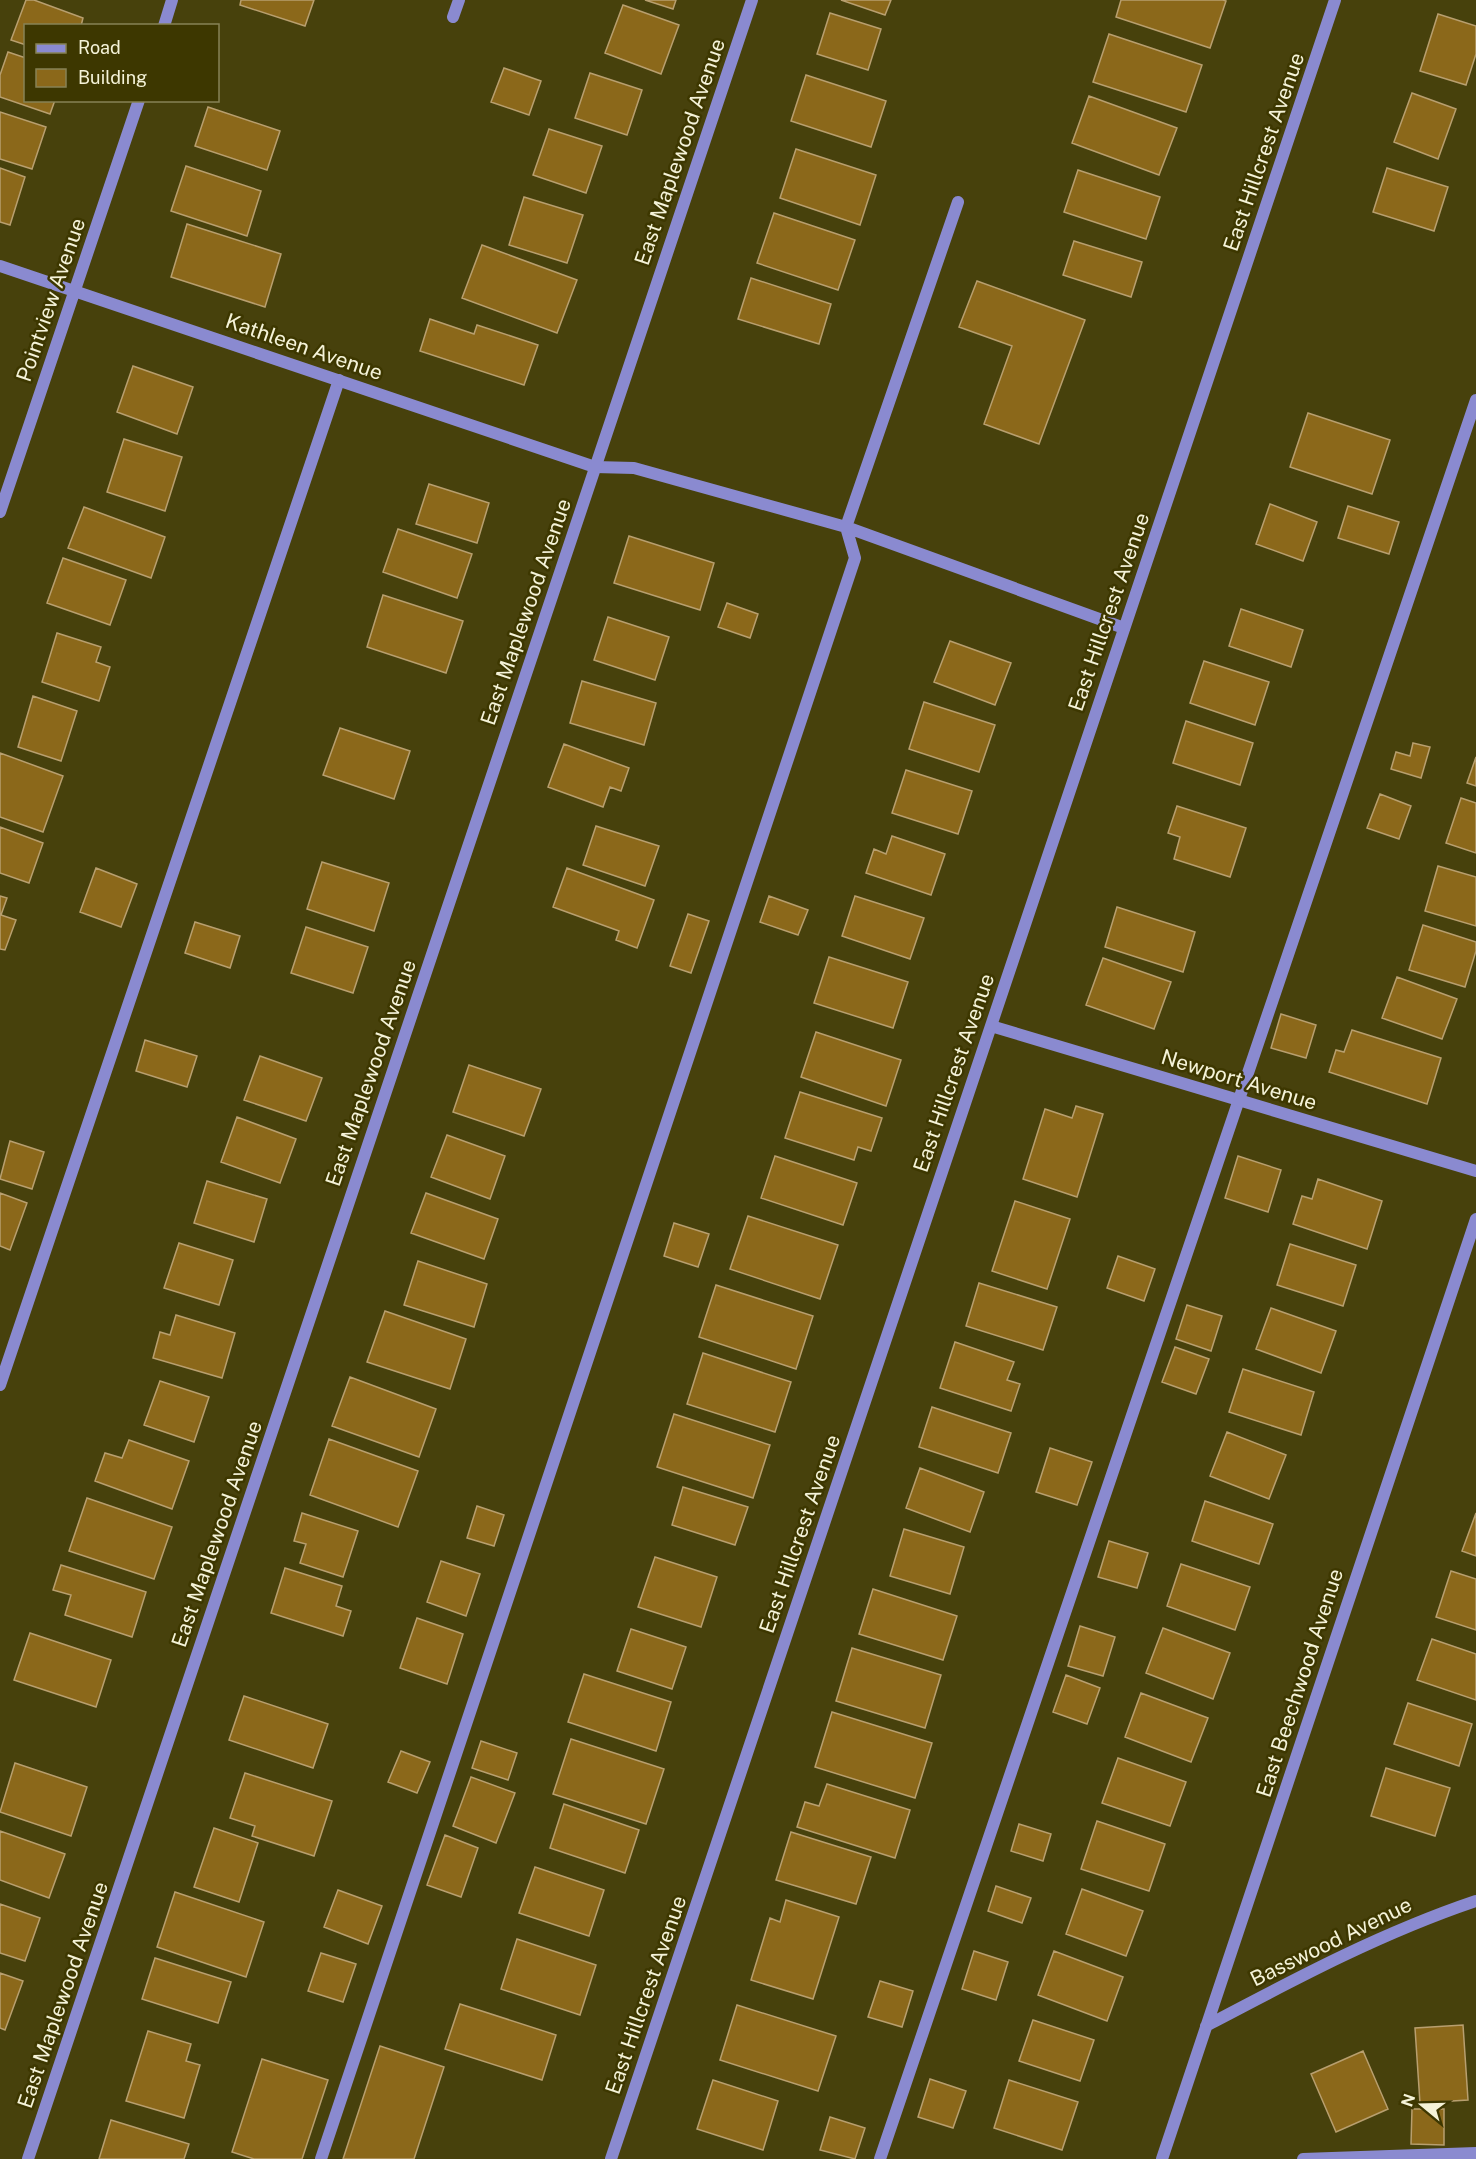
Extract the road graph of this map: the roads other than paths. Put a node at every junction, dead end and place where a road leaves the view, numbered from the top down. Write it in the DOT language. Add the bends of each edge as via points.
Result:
graph roads {
  1 [pos="172,0"];
  2 [pos="459,0"];
  3 [pos="752,0"];
  4 [pos="1335,0"];
  5 [pos="453,17"];
  6 [pos="165,24"];
  7 [pos="138,102"];
  8 [pos="958,202"];
  9 [pos="0,266"];
  10 [pos="76,290"];
  11 [pos="339,380"];
  12 [pos="1476,400"];
  13 [pos="595,467"];
  14 [pos="0,512"];
  15 [pos="846,527"];
  16 [pos="1124,628"];
  17 [pos="991,1026"];
  18 [pos="1239,1101"];
  19 [pos="1476,1171"];
  20 [pos="1476,1219"];
  21 [pos="0,1385"];
  22 [pos="1476,1901"];
  23 [pos="1206,2026"];
  24 [pos="1476,2153"];
  25 [pos="28,2159"];
  26 [pos="321,2159"];
  27 [pos="611,2159"];
  28 [pos="880,2159"];
  29 [pos="1162,2159"];
  30 [pos="1303,2159"];
  1 -- 6 [label="street"];
  2 -- 5 [label="street"];
  3 -- 13 [label="street, East Maplewood Avenue"];
  4 -- 16 [label="street, East Hillcrest Avenue"];
  7 -- 10 [label="street, Pointview Avenue"];
  8 -- 15 [label="street"];
  9 -- 10 [label="street, Kathleen Avenue"];
  10 -- 11 [label="street, Kathleen Avenue"];
  10 -- 14 [label="street, Pointview Avenue"];
  11 -- 13 [label="street, Kathleen Avenue"];
  11 -- 21 [label="street"];
  12 -- 18 [label="street"];
  13 -- 15 [label="street, Kathleen Avenue" via="634,468"];
  13 -- 25 [label="street, East Maplewood Avenue"];
  15 -- 16 [label="street, Kathleen Avenue"];
  15 -- 26 [label="street" via="855,558"];
  16 -- 17 [label="street, East Hillcrest Avenue"];
  17 -- 18 [label="street, Newport Avenue"];
  17 -- 27 [label="street, East Hillcrest Avenue"];
  18 -- 19 [label="street, Newport Avenue"];
  18 -- 28 [label="street"];
  20 -- 23 [label="street, East Beechwood Avenue"];
  22 -- 23 [label="street, Basswood Avenue" via="1344,1953"];
  23 -- 29 [label="street, East Beechwood Avenue"];
  24 -- 30 [label="street"];
}
